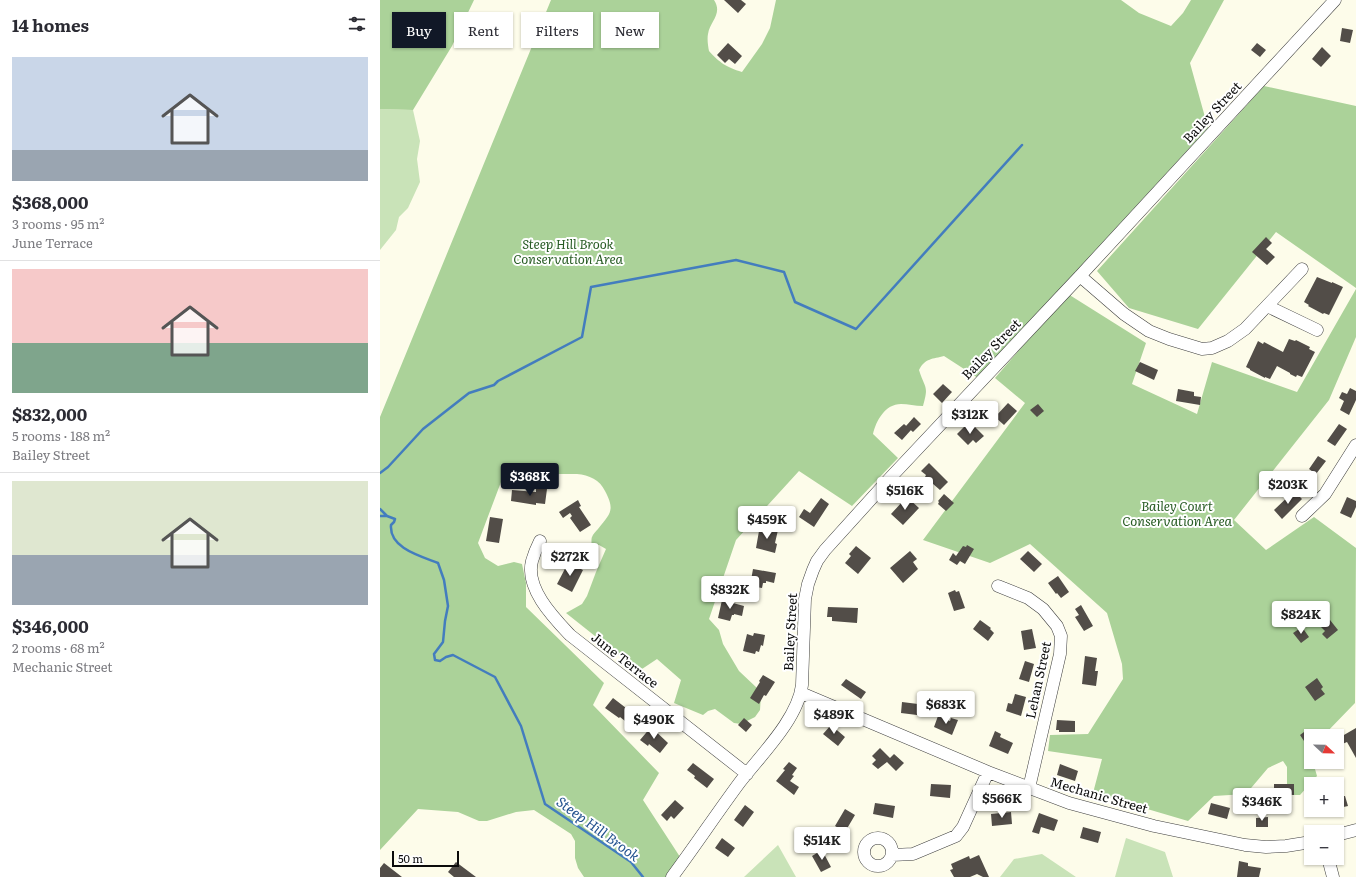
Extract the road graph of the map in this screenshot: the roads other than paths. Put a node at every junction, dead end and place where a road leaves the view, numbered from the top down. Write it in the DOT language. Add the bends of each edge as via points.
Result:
graph roads {
  1 [pos="1335,0"];
  2 [pos="1302,269"];
  3 [pos="1080,276"];
  4 [pos="1267,306"];
  5 [pos="1317,330"];
  6 [pos="1356,445"];
  7 [pos="1302,516"];
  8 [pos="540,541"];
  9 [pos="998,586"];
  10 [pos="801,694"];
  11 [pos="988,772"];
  12 [pos="747,774"];
  13 [pos="1029,788"];
  14 [pos="1356,830"];
  15 [pos="1344,833"];
  16 [pos="1304,843"];
  17 [pos="892,855"];
  18 [pos="1330,865"];
  19 [pos="672,877"];
  20 [pos="1333,877"];
  1 -- 3 [label="street, Bailey Street"];
  2 -- 4 [label="street"];
  3 -- 4 [label="street" via="1124,314 1149,331 1202,349 1228,342"];
  3 -- 10 [label="street, Bailey Street" via="843,529 817,561 805,599"];
  4 -- 5 [label="street"];
  6 -- 7 [label="street" via="1324,494"];
  8 -- 12 [label="street, June Terrace" via="532,561 531,573 536,592 555,619 570,635"];
  9 -- 13 [label="street, Lehan Street" via="1028,598 1043,609 1057,626 1061,636 1060,654"];
  10 -- 11 [label="street, Mechanic Street"];
  10 -- 12 [label="street, Bailey Street" via="788,721"];
  11 -- 13 [label="street, Mechanic Street"];
  11 -- 17 [label="street" via="963,827 956,836 913,854"];
  12 -- 19 [label="street, Bailey Street"];
  13 -- 16 [label="street, Mechanic Street" via="1102,812 1232,843 1266,847"];
  14 -- 15 [label="street"];
  18 -- 20 [label="street"];
}
